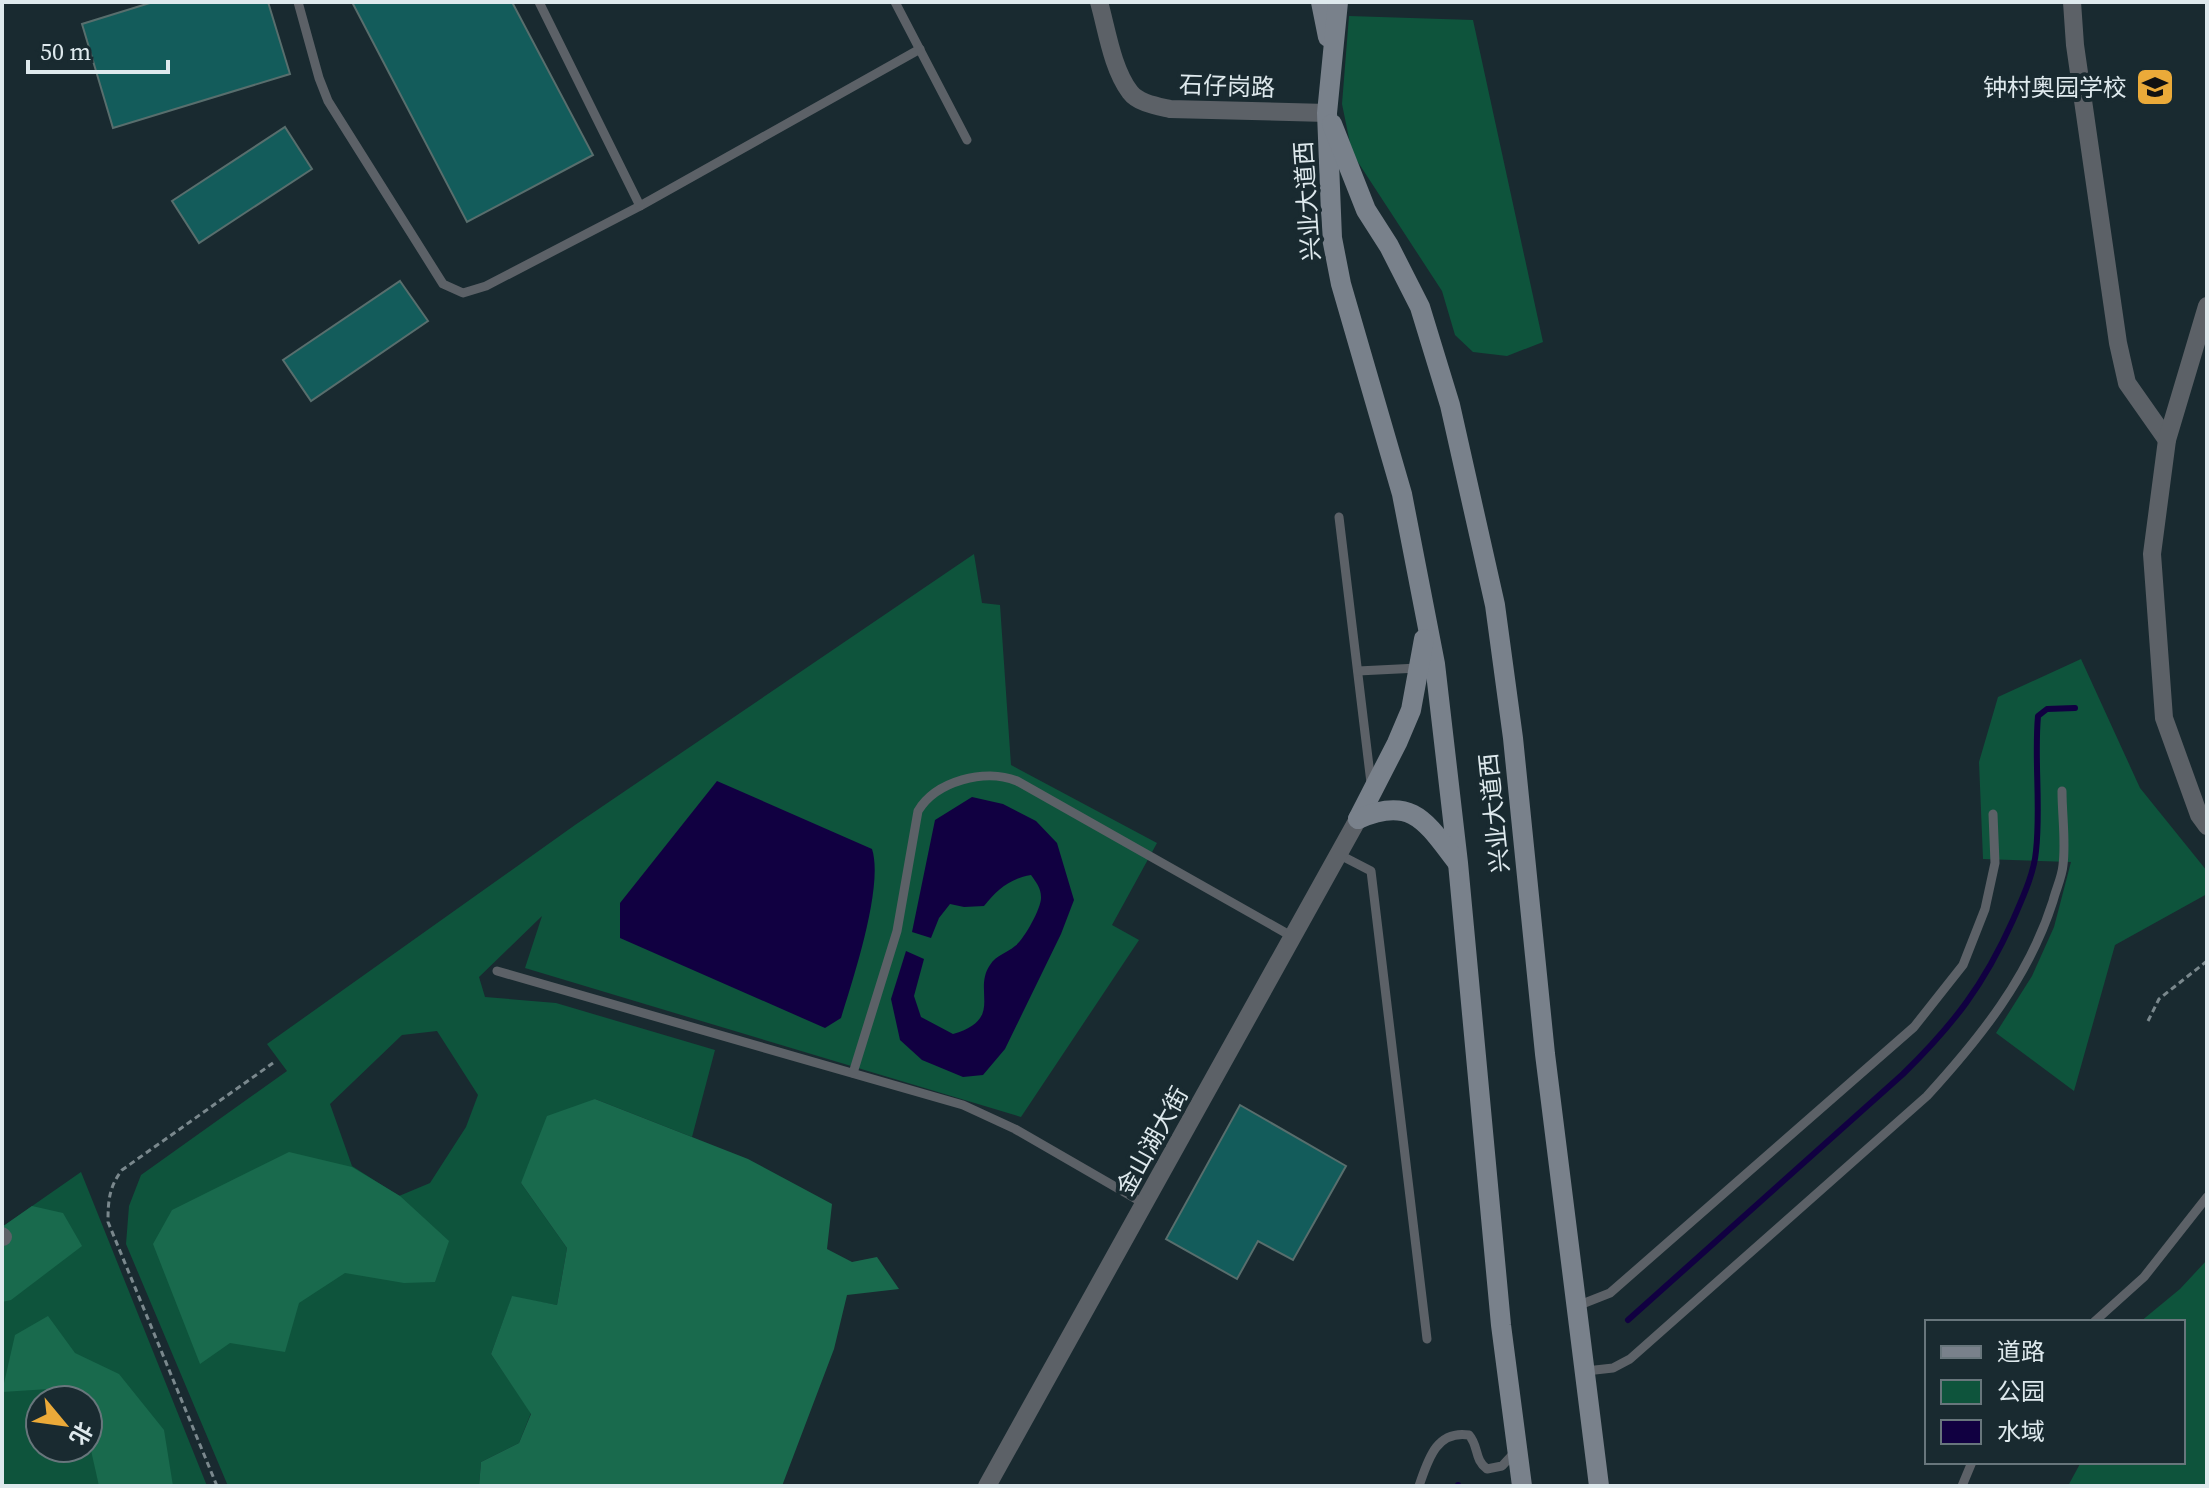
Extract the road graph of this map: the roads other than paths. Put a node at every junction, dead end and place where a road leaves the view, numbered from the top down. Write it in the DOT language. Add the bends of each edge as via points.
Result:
graph roads {
  1 [pos="298,2"];
  2 [pos="539,2"];
  3 [pos="895,2"];
  4 [pos="1099,2"];
  5 [pos="1321,2"];
  6 [pos="1338,2"];
  7 [pos="2072,2"];
  8 [pos="920,49"];
  9 [pos="1332,53"];
  10 [pos="1327,113"];
  11 [pos="967,140"];
  12 [pos="640,206"];
  13 [pos="2207,306"];
  14 [pos="2167,440"];
  15 [pos="1339,517"];
  16 [pos="1423,595"];
  17 [pos="1420,668"];
  18 [pos="1358,671"];
  19 [pos="2062,791"];
  20 [pos="1372,792"];
  21 [pos="1993,814"];
  22 [pos="1358,819"];
  23 [pos="2207,826"];
  24 [pos="1340,855"];
  25 [pos="1458,863"];
  26 [pos="1293,937"];
  27 [pos="497,971"];
  28 [pos="853,1073"];
  29 [pos="2207,1197"];
  30 [pos="1145,1204"];
  31 [pos="1577,1306"];
  32 [pos="2096,1320"];
  33 [pos="1427,1339"];
  34 [pos="1585,1371"];
  35 [pos="1518,1449"];
  36 [pos="1971,1464"];
  37 [pos="987,1486"];
  38 [pos="1419,1486"];
  39 [pos="1522,1486"];
  40 [pos="1599,1486"];
  41 [pos="1962,1486"];
  1 -- 12 [label="lane" via="328,101 443,284 463,293 486,286"];
  2 -- 12 [label="lane"];
  3 -- 8 [label="lane"];
  4 -- 10 [label="street, 石仔岗路" via="1117,66 1131,94 1148,104"];
  5 -- 9 [label="street"];
  6 -- 9 [label="street"];
  7 -- 14 [label="street" via="2118,343 2127,383"];
  8 -- 11 [label="lane"];
  8 -- 12 [label="lane"];
  9 -- 10 [label="street"];
  10 -- 16 [label="street, 兴业大道西" via="1332,238 1341,284 1402,494"];
  10 -- 31 [label="street, 兴业大道西" via="1366,210 1420,307 1482,539 1513,738"];
  13 -- 14 [label="street"];
  14 -- 23 [label="street" via="2152,554 2164,718"];
  15 -- 18 [label="lane"];
  16 -- 17 [label="street"];
  16 -- 25 [label="street, 兴业大道西"];
  17 -- 18 [label="lane"];
  17 -- 20 [label="street" via="1411,710"];
  18 -- 20 [label="lane"];
  19 -- 34 [label="lane" via="2063,866 2047,918 1996,1016 1961,1059 1927,1096 1630,1359 1613,1368"];
  20 -- 22 [label="street"];
  21 -- 31 [label="lane" via="1995,863 1985,909 1963,965 1914,1027 1610,1293"];
  22 -- 24 [label="street, 金山湖大街"];
  22 -- 25 [label="street" via="1396,808 1412,814 1427,823"];
  24 -- 26 [label="street, 金山湖大街"];
  24 -- 33 [label="lane" via="1371,871"];
  25 -- 35 [label="street, 兴业大道西" via="1501,1325"];
  26 -- 28 [label="lane" via="1017,781 983,775 927,797 918,811 897,931"];
  26 -- 30 [label="street, 金山湖大街"];
  27 -- 28 [label="lane"];
  28 -- 30 [label="lane" via="963,1105"];
  29 -- 32 [label="lane" via="2144,1277"];
  30 -- 37 [label="street, 金山湖大街"];
  31 -- 34 [label="street, 兴业大道西"];
  34 -- 40 [label="street, 兴业大道西"];
  35 -- 38 [label="lane" via="1502,1466 1487,1469 1478,1461 1469,1435 1445,1437 1429,1455"];
  35 -- 39 [label="street, 兴业大道西"];
  36 -- 41 [label="lane"];
}
